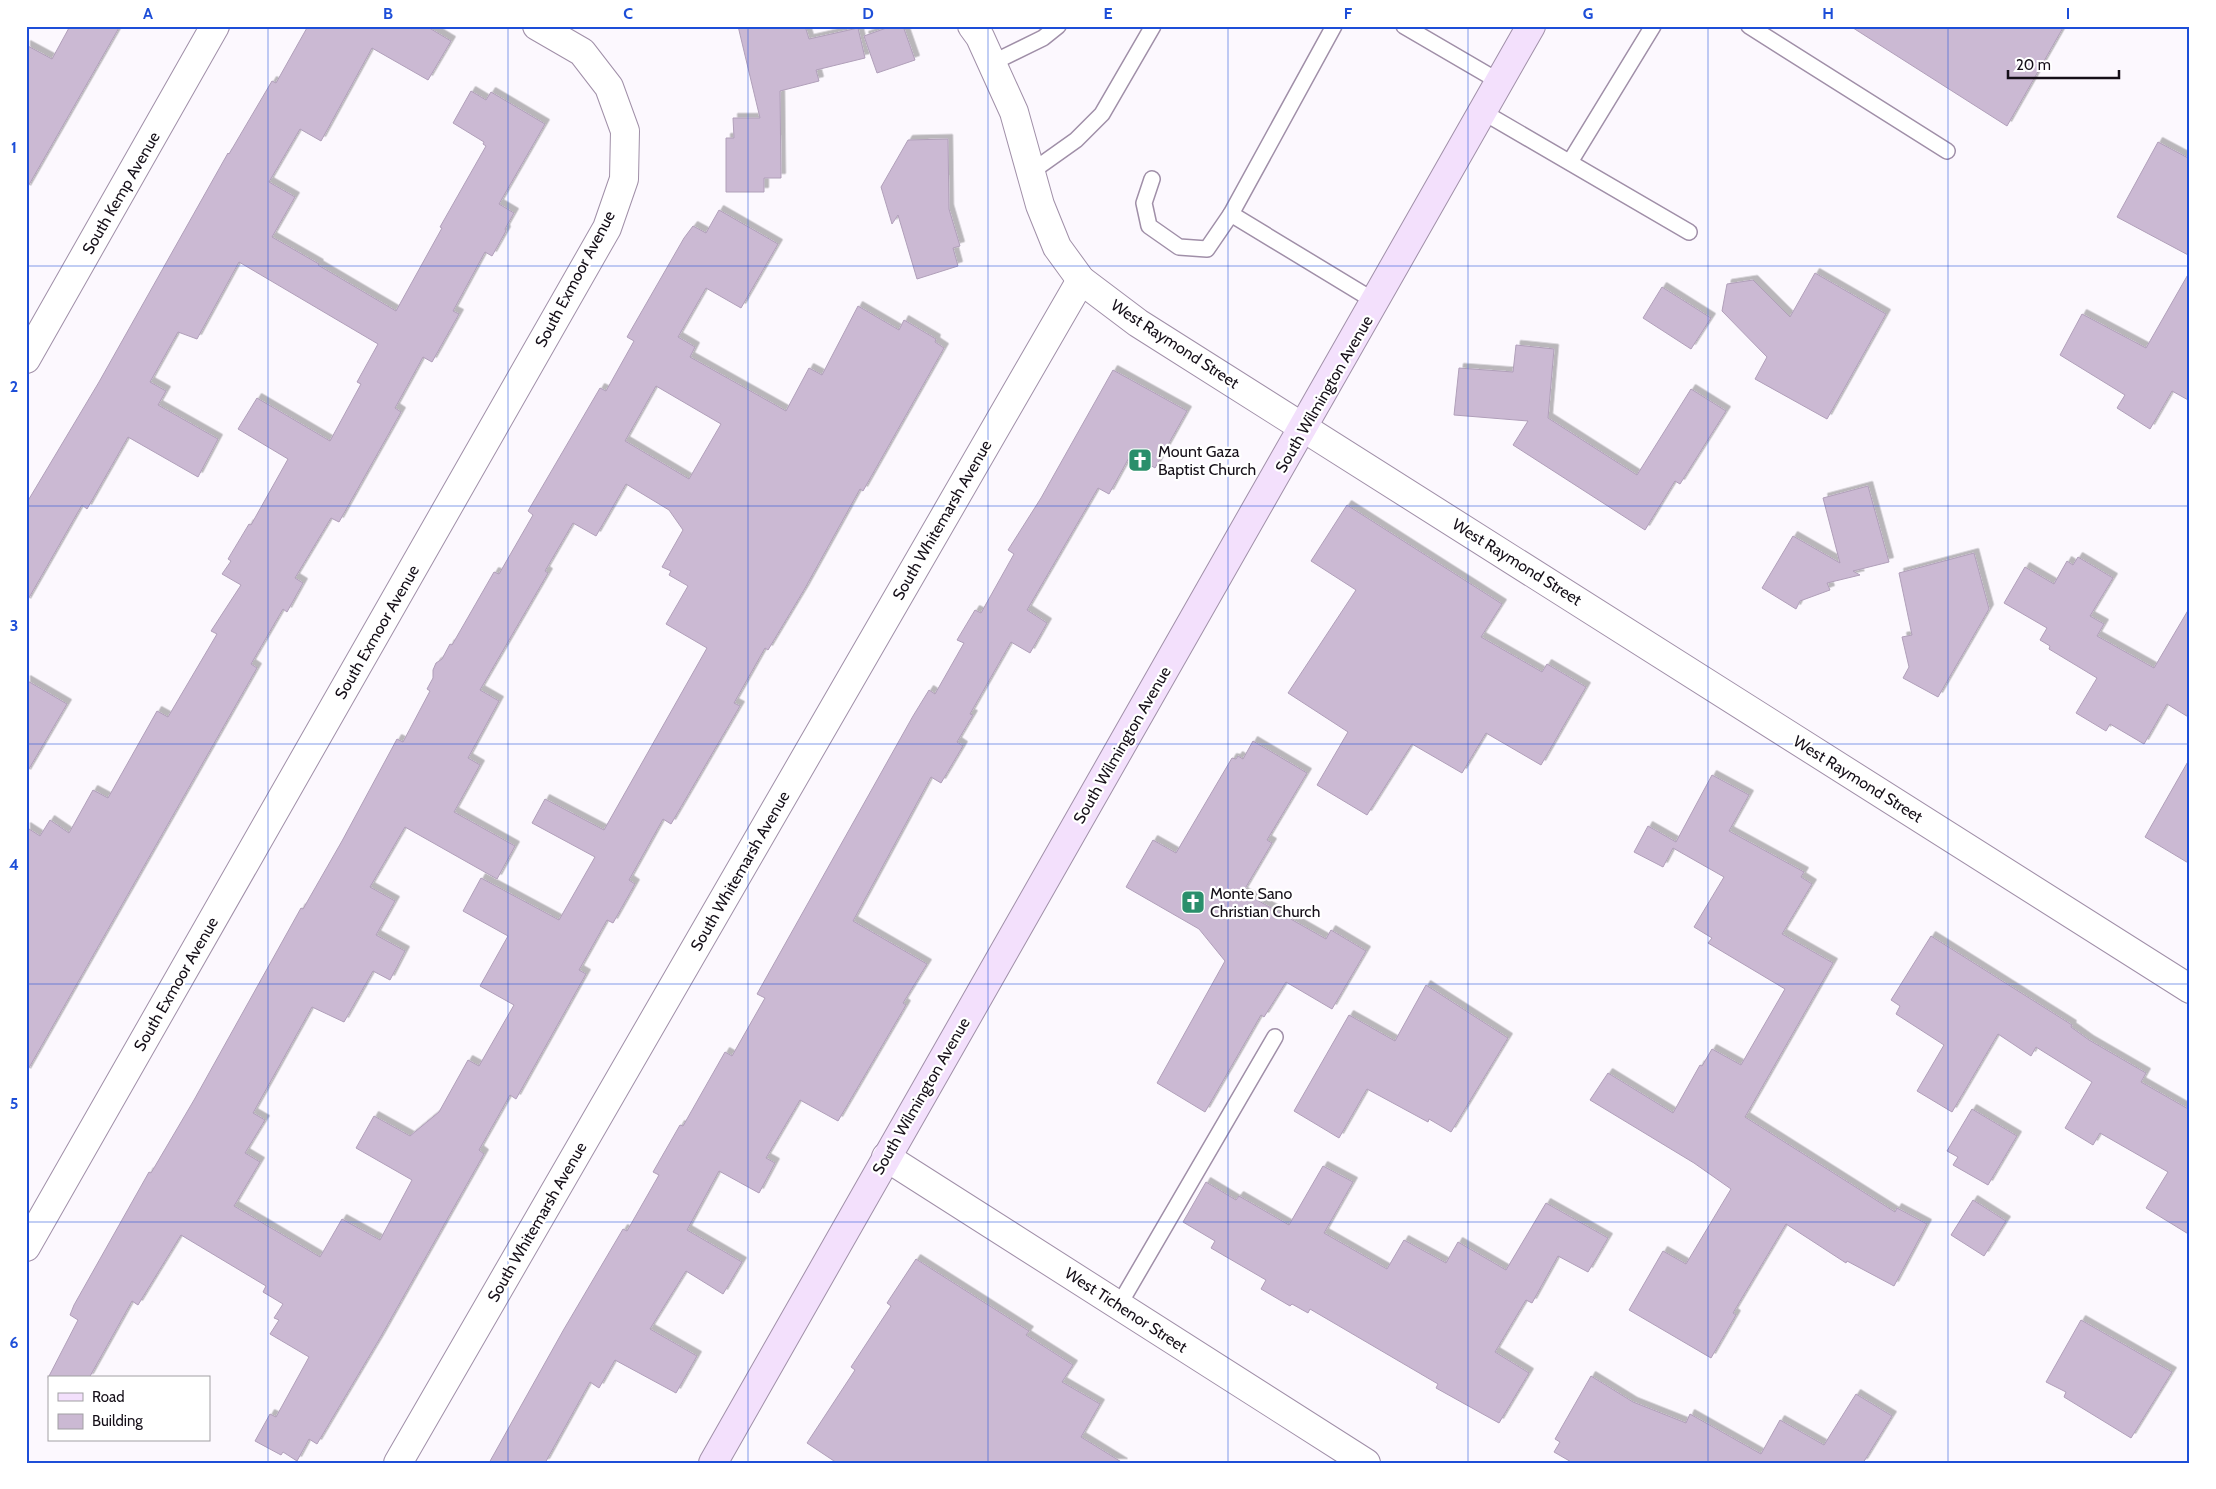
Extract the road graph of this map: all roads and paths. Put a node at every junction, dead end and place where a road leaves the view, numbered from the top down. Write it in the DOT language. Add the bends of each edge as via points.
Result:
graph roads {
  1 [pos="215,26"];
  2 [pos="537,26"];
  3 [pos="972,26"];
  4 [pos="1058,26"];
  5 [pos="1153,26"];
  6 [pos="1334,26"];
  7 [pos="1404,26"];
  8 [pos="1531,26"];
  9 [pos="1652,26"];
  10 [pos="1749,26"];
  11 [pos="992,63"];
  12 [pos="1500,82"];
  13 [pos="1483,112"];
  14 [pos="1947,151"];
  15 [pos="1570,162"];
  16 [pos="1031,172"];
  17 [pos="1152,179"];
  18 [pos="1231,214"];
  19 [pos="1689,232"];
  20 [pos="1082,280"];
  21 [pos="1376,302"];
  22 [pos="26,359"];
  23 [pos="1305,428"];
  24 [pos="2190,989"];
  25 [pos="1275,1037"];
  26 [pos="886,1157"];
  27 [pos="26,1247"];
  28 [pos="1119,1305"];
  29 [pos="398,1463"];
  30 [pos="713,1463"];
  31 [pos="1366,1463"];
  1 -- 22 [label="street, South Kemp Avenue"];
  2 -- 27 [label="street, South Exmoor Avenue" via="582,52 609,87 625,131 624,179 607,228"];
  3 -- 11 [label="street, West Raymond Street"];
  4 -- 11 [label="lane" via="1043,38"];
  5 -- 16 [label="lane" via="1102,114 1076,140"];
  6 -- 18 [label="lane"];
  7 -- 12 [label="lane"];
  8 -- 12 [label="main road, South Wilmington Avenue"];
  9 -- 15 [label="lane"];
  10 -- 14 [label="lane"];
  11 -- 16 [label="street, West Raymond Street" via="1014,112"];
  12 -- 13 [label="main road, South Wilmington Avenue"];
  13 -- 15 [label="lane"];
  13 -- 21 [label="main road, South Wilmington Avenue"];
  15 -- 19 [label="lane"];
  16 -- 20 [label="street, West Raymond Street" via="1056,247"];
  17 -- 18 [label="lane" via="1144,203 1149,226 1180,247 1207,248"];
  18 -- 21 [label="lane"];
  20 -- 23 [label="street, West Raymond Street" via="1138,323"];
  20 -- 29 [label="street, South Whitemarsh Avenue"];
  21 -- 23 [label="main road, South Wilmington Avenue"];
  23 -- 24 [label="street, West Raymond Street"];
  23 -- 26 [label="main road, South Wilmington Avenue"];
  25 -- 28 [label="lane"];
  26 -- 28 [label="street, West Tichenor Street"];
  26 -- 30 [label="main road, South Wilmington Avenue"];
  28 -- 31 [label="street, West Tichenor Street"];
}
